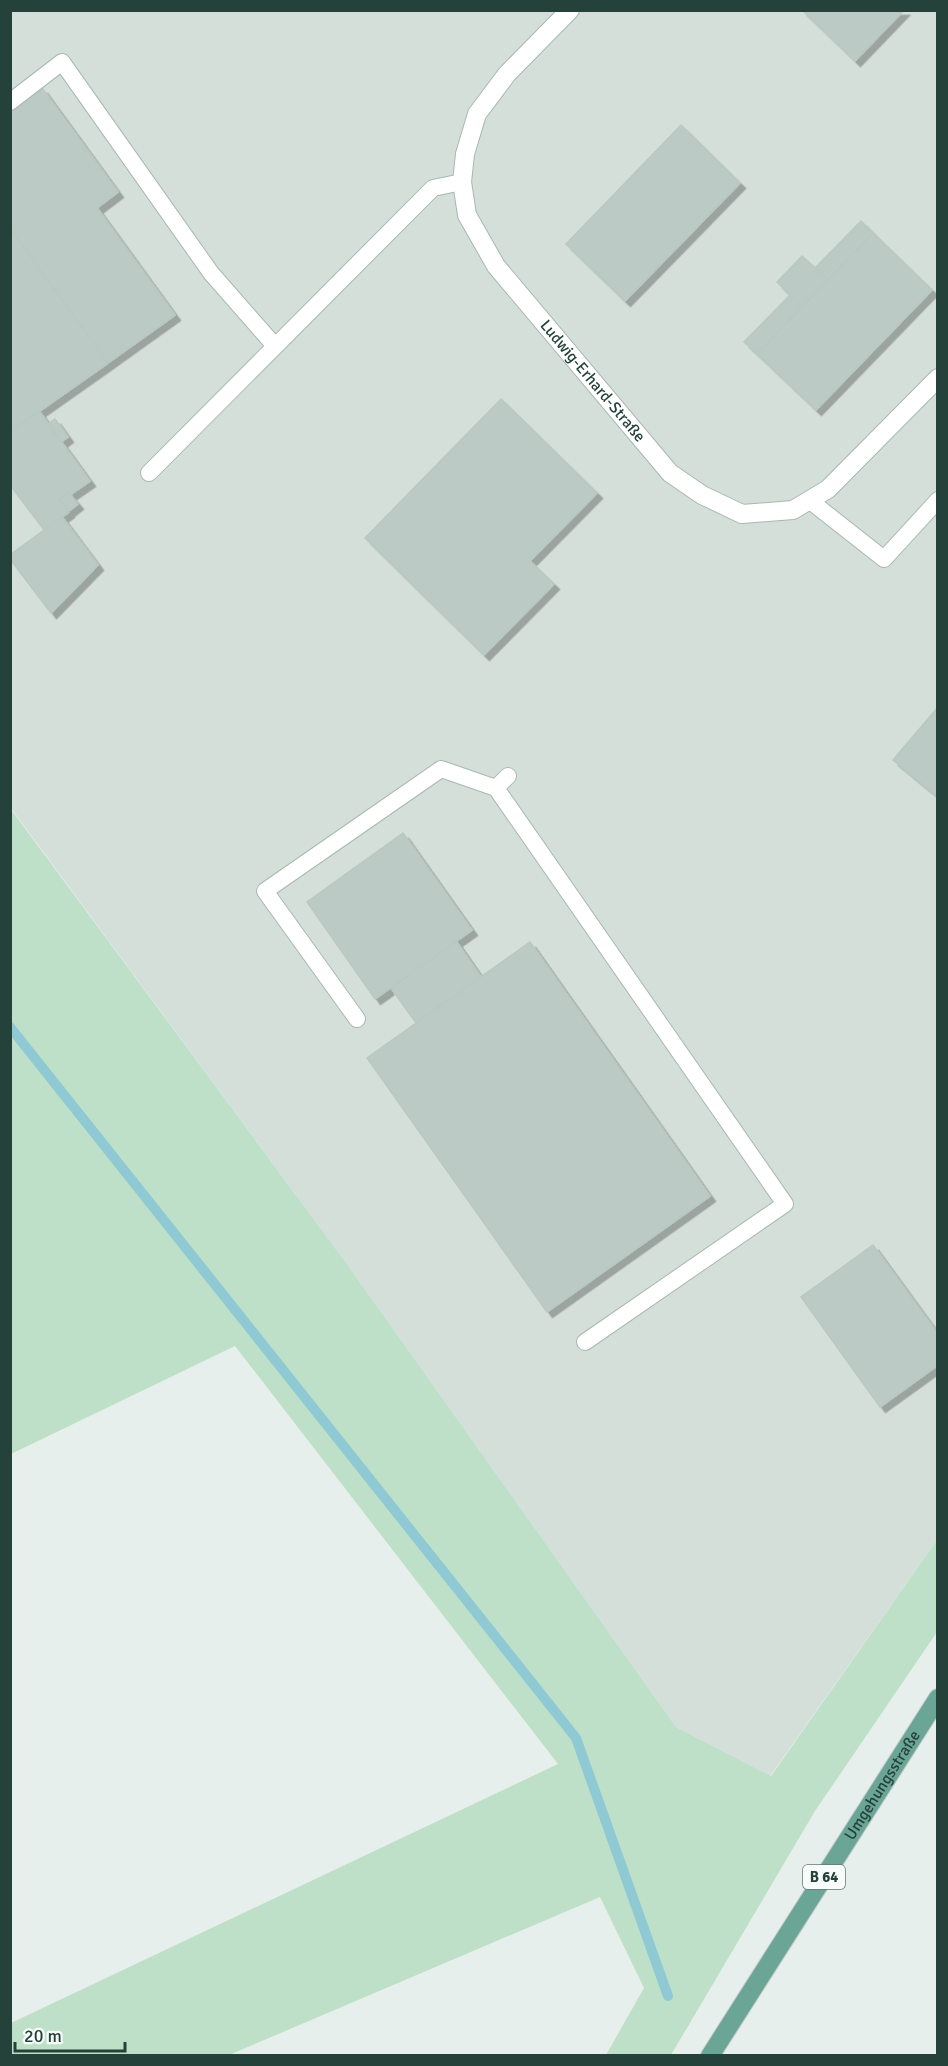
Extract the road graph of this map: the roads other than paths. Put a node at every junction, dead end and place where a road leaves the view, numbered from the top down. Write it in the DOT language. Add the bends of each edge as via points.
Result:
graph roads {
  1 [pos="570,10"];
  2 [pos="10,102"];
  3 [pos="462,183"];
  4 [pos="275,346"];
  5 [pos="938,378"];
  6 [pos="149,473"];
  7 [pos="809,500"];
  8 [pos="938,500"];
  9 [pos="508,776"];
  10 [pos="496,788"];
  11 [pos="357,1019"];
  12 [pos="585,1342"];
  13 [pos="938,1698"];
  14 [pos="710,2055"];
  1 -- 3 [label="street, Ludwig-Erhard-Straße" via="507,74 477,114 465,154"];
  2 -- 4 [label="lane" via="62,62 211,273"];
  3 -- 4 [label="lane" via="433,188"];
  3 -- 7 [label="street, Ludwig-Erhard-Straße" via="467,215 496,266 670,473 702,495 742,514 793,510"];
  4 -- 6 [label="lane"];
  5 -- 7 [label="street, Ludwig-Erhard-Straße" via="828,489"];
  7 -- 8 [label="lane" via="884,559"];
  9 -- 10 [label="lane"];
  10 -- 11 [label="lane" via="441,769 265,891"];
  10 -- 12 [label="lane" via="785,1204"];
  13 -- 14 [label="main road, Umgehungsstraße / B 64"];
}
